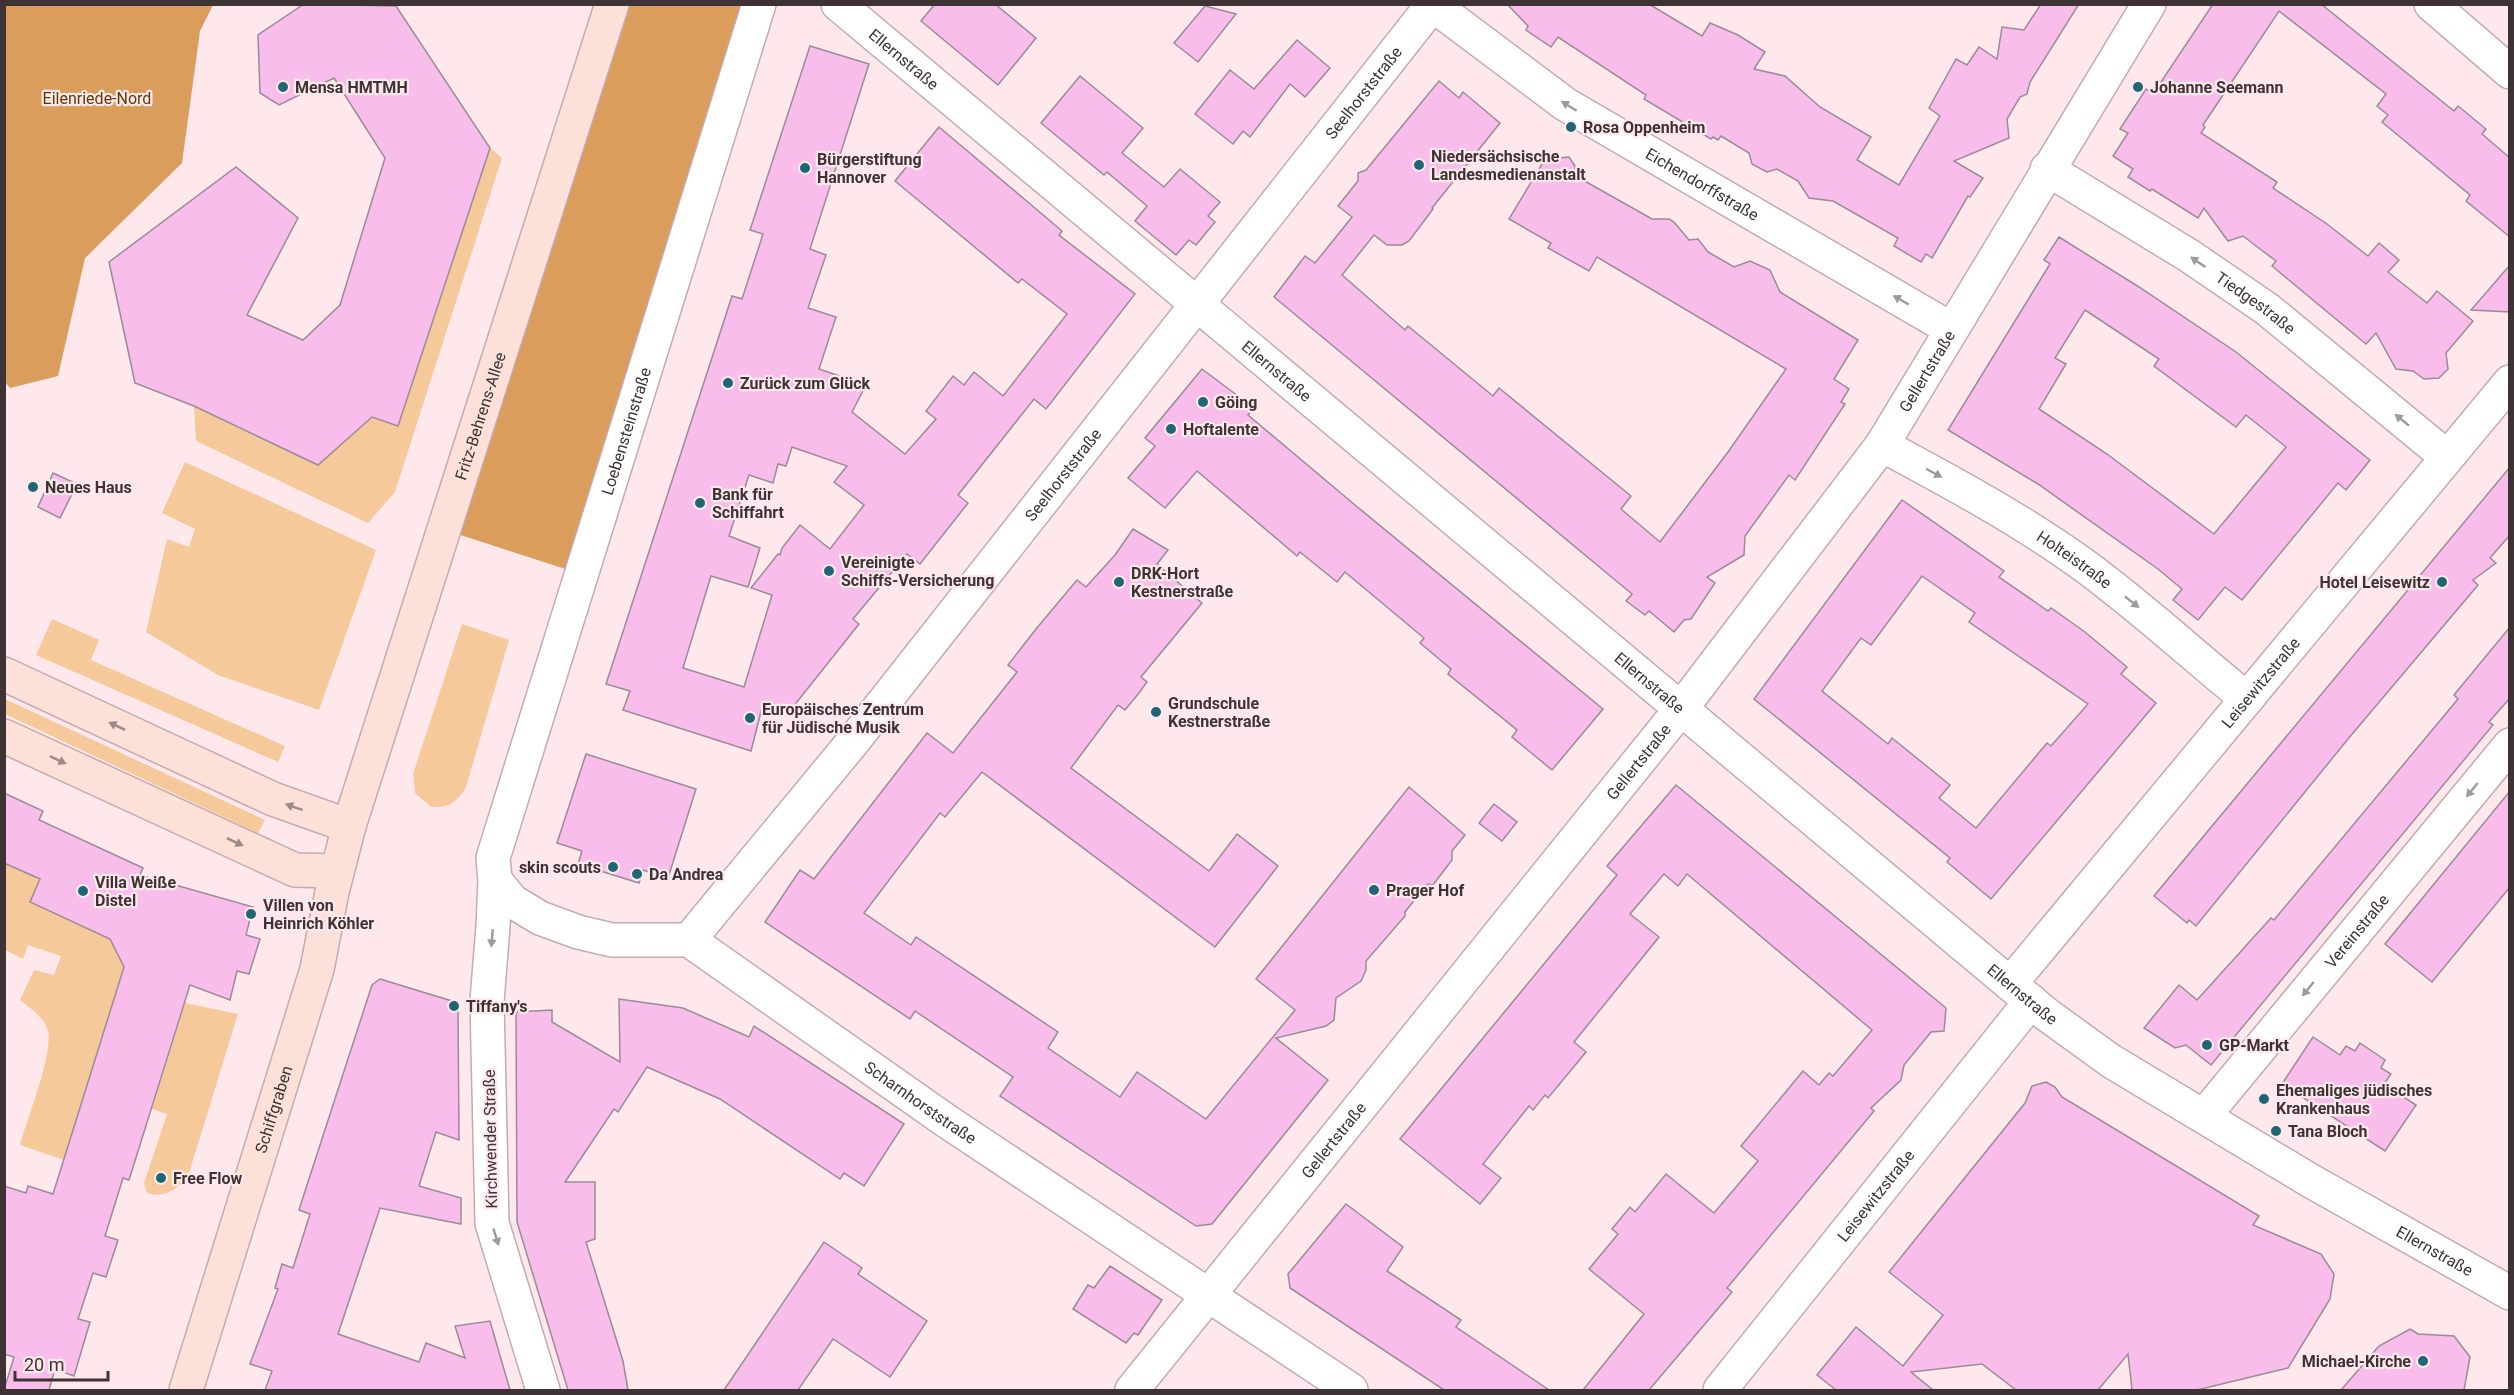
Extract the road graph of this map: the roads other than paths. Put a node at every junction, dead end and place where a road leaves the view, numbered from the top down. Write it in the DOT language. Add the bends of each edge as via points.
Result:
graph roads {
  1 [pos="612,4"];
  2 [pos="759,4"];
  3 [pos="837,4"];
  4 [pos="2149,4"];
  5 [pos="2432,4"];
  6 [pos="1433,5"];
  7 [pos="2510,72"];
  8 [pos="2047,169"];
  9 [pos="1197,305"];
  10 [pos="1951,329"];
  11 [pos="2510,382"];
  12 [pos="1882,445"];
  13 [pos="2447,457"];
  14 [pos="4,674"];
  15 [pos="2247,699"];
  16 [pos="1680,710"];
  17 [pos="4,736"];
  18 [pos="2510,745"];
  19 [pos="349,826"];
  20 [pos="494,869"];
  21 [pos="337,871"];
  22 [pos="688,940"];
  23 [pos="2021,993"];
  24 [pos="2204,1116"];
  25 [pos="2510,1293"];
  26 [pos="1208,1297"];
  27 [pos="186,1390"];
  28 [pos="543,1390"];
  29 [pos="1132,1390"];
  30 [pos="1351,1390"];
  31 [pos="1720,1390"];
  1 -- 19 [label="street, Fritz-Behrens-Allee"];
  2 -- 20 [label="street, Loebensteinstraße" via="508,801"];
  3 -- 9 [label="street, Ellernstraße"];
  4 -- 8 [label="street, Gellertstraße"];
  5 -- 7 [label="street"];
  6 -- 9 [label="street, Seelhorststraße"];
  10 -- 6 [label="street, Eichendorffstraße, one-way" via="1565,104"];
  8 -- 10 [label="street, Gellertstraße"];
  13 -- 8 [label="street, Tiedgestraße, one-way" via="2267,309 2188,255"];
  9 -- 16 [label="street, Ellernstraße"];
  9 -- 22 [label="street, Seelhorststraße" via="851,744"];
  10 -- 12 [label="street, Gellertstraße"];
  11 -- 13 [label="street, Leisewitzstraße"];
  12 -- 15 [label="street, Holteistraße, one-way" via="1965,489 2077,560 2163,626"];
  12 -- 16 [label="street, Gellertstraße"];
  13 -- 15 [label="street, Leisewitzstraße"];
  19 -- 14 [label="street, one-way" via="273,800"];
  15 -- 23 [label="street, Leisewitzstraße"];
  16 -- 23 [label="street, Ellernstraße"];
  16 -- 26 [label="street, Gellertstraße"];
  17 -- 21 [label="street, one-way" via="295,870"];
  18 -- 24 [label="street, Vereinstraße, one-way"];
  19 -- 21 [label="street, Schiffgraben"];
  20 -- 22 [label="street" via="512,901 540,918 578,932 612,940"];
  20 -- 28 [label="street, Kirchwender Straße, one-way" via="487,1001 492,1223"];
  21 -- 27 [label="street, Schiffgraben" via="317,969"];
  22 -- 26 [label="street, Scharnhorststraße"];
  23 -- 24 [label="street, Ellernstraße" via="2111,1061"];
  23 -- 31 [label="street, Leisewitzstraße"];
  24 -- 25 [label="street, Ellernstraße"];
  26 -- 29 [label="street, Gellertstraße"];
  26 -- 30 [label="street, Scharnhorststraße"];
}
